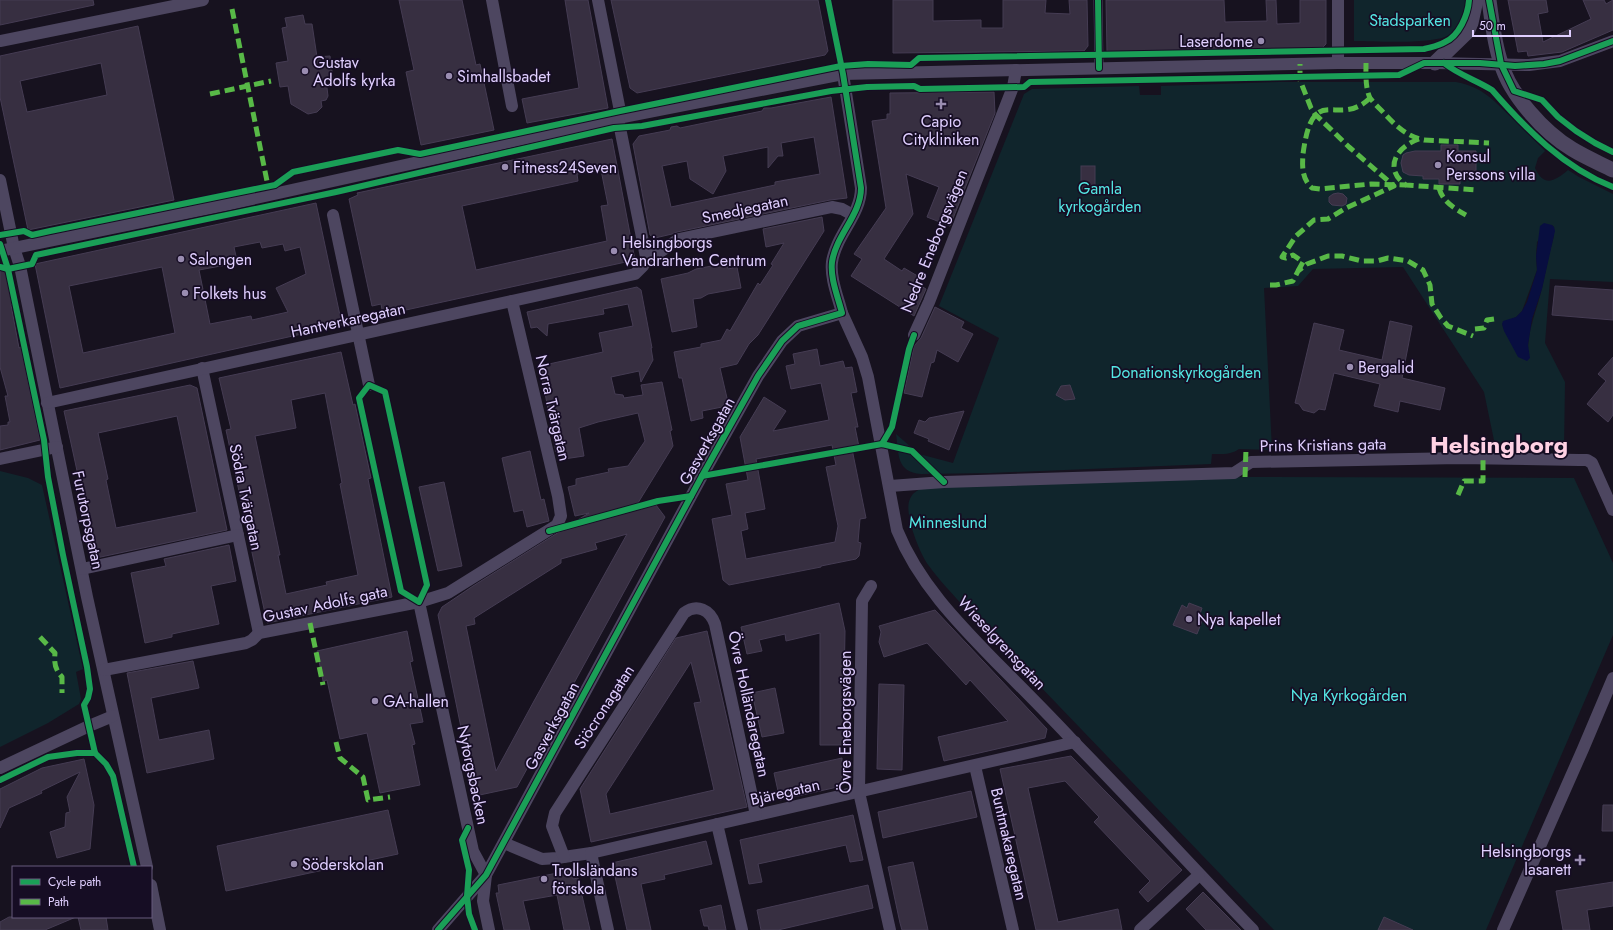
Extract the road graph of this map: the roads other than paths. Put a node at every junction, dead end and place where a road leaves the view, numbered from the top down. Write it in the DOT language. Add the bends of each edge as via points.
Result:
graph roads {
  1 [pos="203,0"];
  2 [pos="492,0"];
  3 [pos="598,0"];
  4 [pos="1098,0"];
  5 [pos="1338,0"];
  6 [pos="1476,0"];
  7 [pos="1489,0"];
  8 [pos="0,41"];
  9 [pos="1613,41"];
  10 [pos="1435,62"];
  11 [pos="1338,64"];
  12 [pos="1501,64"];
  13 [pos="1099,68"];
  14 [pos="1016,70"];
  15 [pos="843,74"];
  16 [pos="512,106"];
  17 [pos="618,118"];
  18 [pos="1613,170"];
  19 [pos="0,180"];
  20 [pos="333,215"];
  21 [pos="853,215"];
  22 [pos="14,248"];
  23 [pos="0,251"];
  24 [pos="646,257"];
  25 [pos="512,301"];
  26 [pos="842,313"];
  27 [pos="358,334"];
  28 [pos="914,335"];
  29 [pos="202,368"];
  30 [pos="369,385"];
  31 [pos="47,403"];
  32 [pos="57,447"];
  33 [pos="0,459"];
  34 [pos="890,486"];
  35 [pos="1613,510"];
  36 [pos="560,522"];
  37 [pos="238,535"];
  38 [pos="82,569"];
  39 [pos="870,586"];
  40 [pos="419,602"];
  41 [pos="715,624"];
  42 [pos="259,633"];
  43 [pos="104,670"];
  44 [pos="1613,678"];
  45 [pos="113,716"];
  46 [pos="1075,742"];
  47 [pos="975,766"];
  48 [pos="0,768"];
  49 [pos="859,792"];
  50 [pos="756,815"];
  51 [pos="717,824"];
  52 [pos="504,843"];
  53 [pos="591,853"];
  54 [pos="564,857"];
  55 [pos="147,866"];
  56 [pos="486,875"];
  57 [pos="1200,875"];
  58 [pos="152,890"];
  59 [pos="160,930"];
  60 [pos="438,930"];
  61 [pos="489,930"];
  62 [pos="608,930"];
  63 [pos="742,930"];
  64 [pos="890,930"];
  65 [pos="1013,930"];
  66 [pos="1140,930"];
  67 [pos="1253,930"];
  68 [pos="1503,930"];
  1 -- 8 [label="street"];
  2 -- 16 [label="street"];
  3 -- 17 [label="street" via="620,111"];
  4 -- 13 [label="street"];
  5 -- 11 [label="street"];
  6 -- 10 [label="street" via="1467,32"];
  7 -- 12 [label="street"];
  9 -- 12 [label="street" via="1560,61 1529,65"];
  10 -- 11 [label="street"];
  10 -- 12 [label="street"];
  11 -- 13 [label="street"];
  12 -- 18 [label="street" via="1525,107 1545,128 1572,150"];
  13 -- 14 [label="street"];
  14 -- 15 [label="street"];
  14 -- 28 [label="street, Nedre Eneborgsvägen" via="1013,87"];
  15 -- 17 [label="street"];
  15 -- 21 [label="street" via="861,188 859,203"];
  17 -- 22 [label="street"];
  17 -- 24 [label="street"];
  19 -- 22 [label="street, Furutorpsgatan"];
  20 -- 27 [label="street"];
  21 -- 24 [label="street, Smedjegatan" via="832,207 679,239 657,254"];
  21 -- 26 [label="street" via="832,261 834,282"];
  22 -- 23 [label="street"];
  22 -- 31 [label="street, Furutorpsgatan" via="20,266"];
  24 -- 25 [label="street, Hantverkaregatan" via="643,266 635,274"];
  25 -- 27 [label="street, Hantverkaregatan"];
  25 -- 36 [label="street, Norra Tvärgatan" via="558,496"];
  26 -- 34 [label="street, Wieselgrensgatan" via="868,377"];
  26 -- 52 [label="street, Gasverksgatan" via="798,326 770,357 702,476"];
  27 -- 29 [label="street, Hantverkaregatan"];
  27 -- 30 [label="street"];
  29 -- 31 [label="street, Hantverkaregatan"];
  29 -- 37 [label="street, Södra Tvärgatan"];
  31 -- 32 [label="street, Furutorpsgatan"];
  32 -- 33 [label="street"];
  32 -- 38 [label="street, Furutorpsgatan"];
  34 -- 35 [label="street, Prins Kristians gata" via="1234,473 1251,462 1465,458 1587,460 1592,463"];
  34 -- 46 [label="street, Wieselgrensgatan" via="897,530 914,566 927,585 975,640"];
  36 -- 40 [label="street, Gustav Adolfs gata" via="448,592"];
  37 -- 38 [label="street"];
  37 -- 42 [label="street, Södra Tvärgatan"];
  38 -- 43 [label="street, Furutorpsgatan"];
  39 -- 49 [label="street, Övre Eneborgsvägen" via="862,602"];
  40 -- 42 [label="street, Gustav Adolfs gata"];
  40 -- 56 [label="street, Nytorgsbacken" via="473,851"];
  41 -- 50 [label="street, Övre Holländaregatan"];
  41 -- 54 [label="street, Siöcronagatan" via="713,617 705,610 692,609 684,613 553,818 553,828"];
  42 -- 43 [label="street, Gustav Adolfs gata" via="246,643"];
  43 -- 45 [label="street, Furutorpsgatan"];
  44 -- 68 [label="street"];
  45 -- 48 [label="street"];
  45 -- 55 [label="street, Furutorpsgatan"];
  46 -- 47 [label="street, Bjäregatan"];
  46 -- 57 [label="street, Wieselgrensgatan"];
  47 -- 49 [label="street, Bjäregatan"];
  47 -- 65 [label="street, Buntmakaregatan"];
  49 -- 50 [label="street, Bjäregatan"];
  49 -- 64 [label="street, Övre Eneborgsvägen"];
  50 -- 51 [label="street, Bjäregatan"];
  51 -- 53 [label="street, Bjäregatan"];
  51 -- 63 [label="street"];
  52 -- 54 [label="street, Bjäregatan" via="542,859"];
  52 -- 56 [label="street, Gasverksgatan"];
  53 -- 54 [label="street, Bjäregatan"];
  53 -- 62 [label="street"];
  56 -- 60 [label="street, Gasverksgatan"];
  56 -- 61 [label="street" via="483,901"];
  57 -- 66 [label="street"];
  57 -- 67 [label="street, Wieselgrensgatan"];
  58 -- 59 [label="street"];
}
